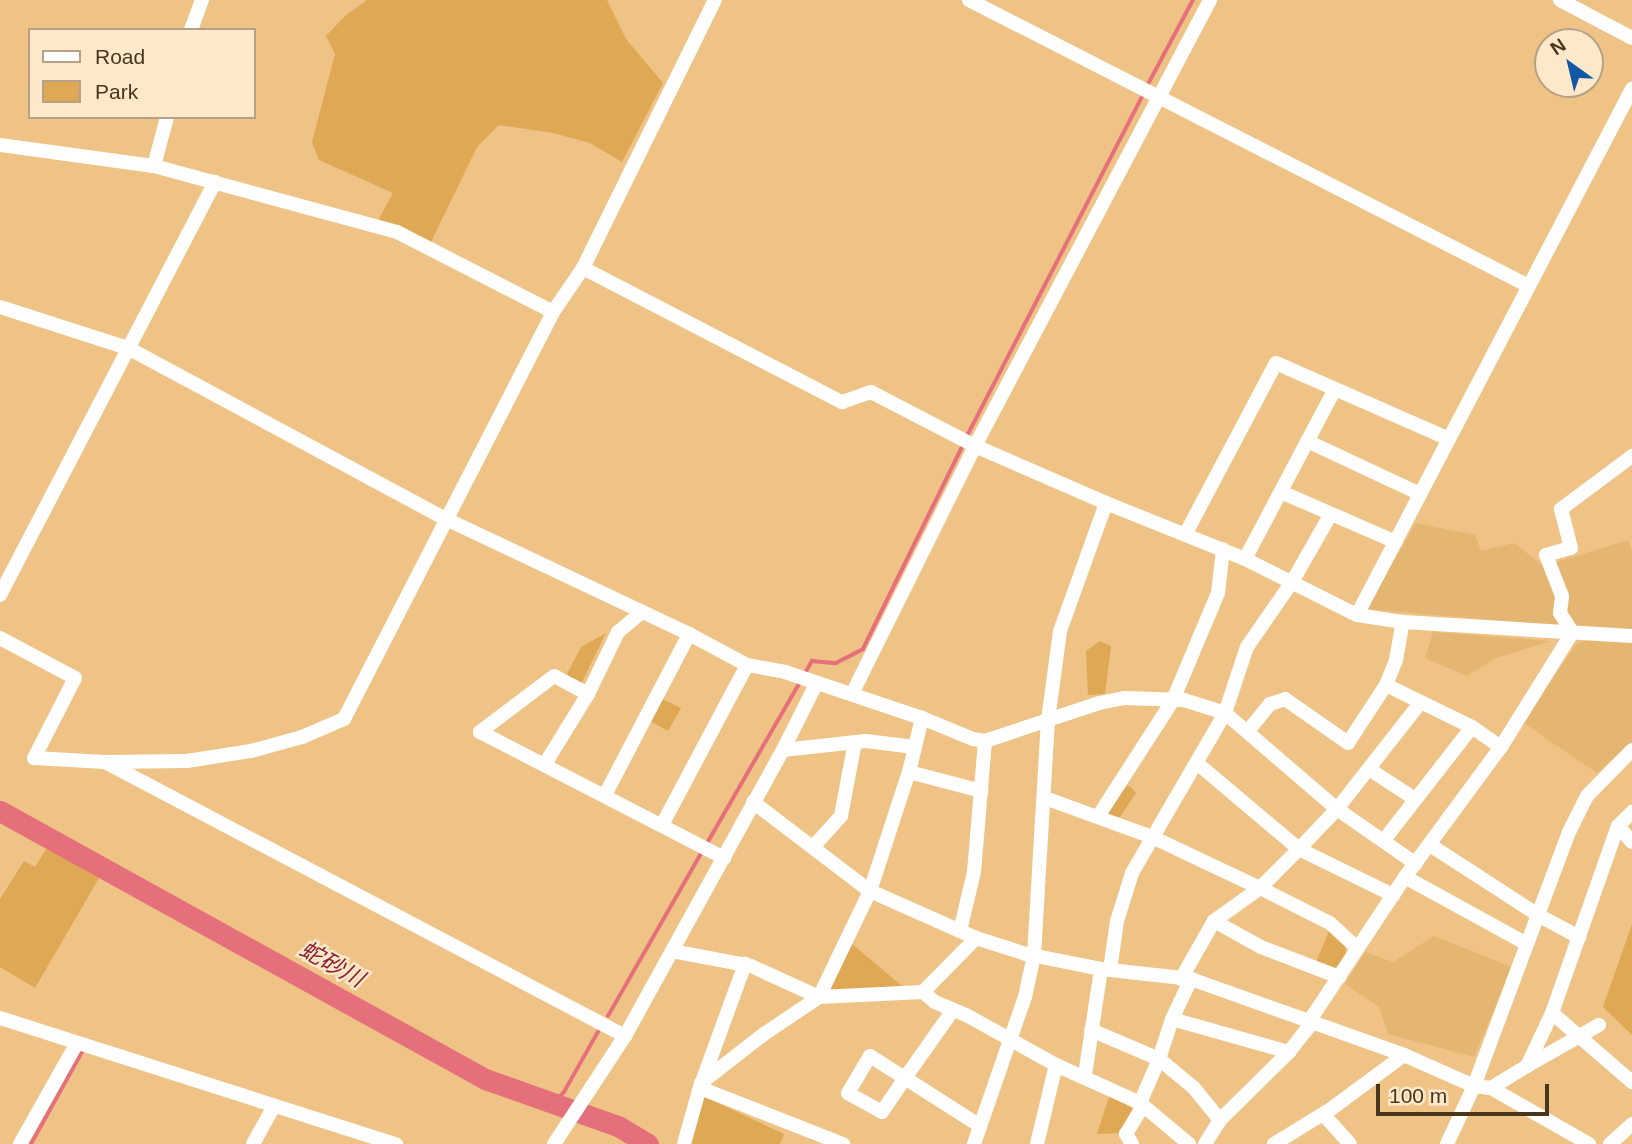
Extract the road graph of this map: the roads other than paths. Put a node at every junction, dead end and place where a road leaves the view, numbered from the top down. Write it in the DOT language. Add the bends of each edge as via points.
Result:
graph roads {
  1 [pos="202,0"];
  2 [pos="715,0"];
  3 [pos="969,0"];
  4 [pos="1210,0"];
  5 [pos="1560,0"];
  6 [pos="192,28"];
  7 [pos="1632,38"];
  8 [pos="1632,89"];
  9 [pos="1158,97"];
  10 [pos="166,119"];
  11 [pos="0,145"];
  12 [pos="154,166"];
  13 [pos="215,182"];
  14 [pos="583,268"];
  15 [pos="1527,285"];
  16 [pos="0,307"];
  17 [pos="552,312"];
  18 [pos="128,348"];
  19 [pos="1335,389"];
  20 [pos="1449,439"];
  21 [pos="1307,441"];
  22 [pos="975,446"];
  23 [pos="1632,456"];
  24 [pos="1281,492"];
  25 [pos="1420,494"];
  26 [pos="1106,503"];
  27 [pos="1331,514"];
  28 [pos="446,519"];
  29 [pos="1186,533"];
  30 [pos="1396,542"];
  31 [pos="1223,549"];
  32 [pos="1245,559"];
  33 [pos="1292,582"];
  34 [pos="0,595"];
  35 [pos="642,612"];
  36 [pos="1357,615"];
  37 [pos="1402,622"];
  38 [pos="1571,630"];
  39 [pos="690,634"];
  40 [pos="1632,636"];
  41 [pos="0,638"];
  42 [pos="747,665"];
  43 [pos="816,684"];
  44 [pos="1386,685"];
  45 [pos="588,694"];
  46 [pos="852,694"];
  47 [pos="1173,699"];
  48 [pos="1420,703"];
  49 [pos="1225,713"];
  50 [pos="922,718"];
  51 [pos="1048,720"];
  52 [pos="1472,727"];
  53 [pos="1248,731"];
  54 [pos="985,741"];
  55 [pos="855,742"];
  56 [pos="915,747"];
  57 [pos="1501,747"];
  58 [pos="783,750"];
  59 [pos="1632,750"];
  60 [pos="105,762"];
  61 [pos="545,764"];
  62 [pos="1198,764"];
  63 [pos="1369,769"];
  64 [pos="909,772"];
  65 [pos="982,791"];
  66 [pos="605,794"];
  67 [pos="1045,798"];
  68 [pos="1415,799"];
  69 [pos="753,802"];
  70 [pos="1337,809"];
  71 [pos="1632,812"];
  72 [pos="1100,815"];
  73 [pos="662,825"];
  74 [pos="1618,826"];
  75 [pos="1152,837"];
  76 [pos="1384,840"];
  77 [pos="1632,842"];
  78 [pos="1430,845"];
  79 [pos="813,847"];
  80 [pos="1299,849"];
  81 [pos="724,858"];
  82 [pos="1416,864"];
  83 [pos="1405,877"];
  84 [pos="1259,888"];
  85 [pos="870,891"];
  86 [pos="1393,895"];
  87 [pos="1538,915"];
  88 [pos="1214,920"];
  89 [pos="960,931"];
  90 [pos="1579,937"];
  91 [pos="975,939"];
  92 [pos="1527,944"];
  93 [pos="1357,948"];
  94 [pos="673,951"];
  95 [pos="1034,956"];
  96 [pos="745,964"];
  97 [pos="1105,970"];
  98 [pos="1339,977"];
  99 [pos="1186,979"];
  100 [pos="923,992"];
  101 [pos="819,998"];
  102 [pos="953,1010"];
  103 [pos="1552,1013"];
  104 [pos="0,1018"];
  105 [pos="1172,1019"];
  106 [pos="1310,1020"];
  107 [pos="1599,1025"];
  108 [pos="1091,1030"];
  109 [pos="625,1036"];
  110 [pos="1580,1038"];
  111 [pos="1011,1041"];
  112 [pos="77,1043"];
  113 [pos="1289,1052"];
  114 [pos="1405,1055"];
  115 [pos="1159,1059"];
  116 [pos="1056,1065"];
  117 [pos="1527,1066"];
  118 [pos="1085,1076"];
  119 [pos="1632,1082"];
  120 [pos="701,1086"];
  121 [pos="1474,1086"];
  122 [pos="1491,1088"];
  123 [pos="1142,1104"];
  124 [pos="274,1106"];
  125 [pos="1323,1114"];
  126 [pos="1220,1121"];
  127 [pos="1632,1124"];
  128 [pos="980,1126"];
  129 [pos="20,1144"];
  130 [pos="253,1144"];
  131 [pos="396,1144"];
  132 [pos="554,1144"];
  133 [pos="684,1144"];
  134 [pos="843,1144"];
  135 [pos="974,1144"];
  136 [pos="1037,1144"];
  137 [pos="1132,1144"];
  138 [pos="1189,1144"];
  139 [pos="1205,1144"];
  140 [pos="1274,1144"];
  141 [pos="1350,1144"];
  142 [pos="1447,1144"];
  143 [pos="1589,1144"];
  144 [pos="1610,1144"];
  1 -- 6 [label="street"];
  2 -- 14 [label="street"];
  3 -- 9 [label="street"];
  4 -- 9 [label="street"];
  5 -- 7 [label="street"];
  8 -- 15 [label="street"];
  9 -- 15 [label="street"];
  9 -- 22 [label="street"];
  10 -- 12 [label="street"];
  11 -- 12 [label="street"];
  12 -- 13 [label="street"];
  13 -- 17 [label="street" via="397,232"];
  13 -- 18 [label="street"];
  14 -- 17 [label="street"];
  14 -- 22 [label="street" via="842,402 871,392"];
  15 -- 20 [label="street"];
  16 -- 18 [label="street"];
  17 -- 28 [label="street"];
  18 -- 28 [label="street"];
  18 -- 34 [label="street"];
  19 -- 20 [label="street"];
  19 -- 21 [label="street"];
  19 -- 29 [label="street" via="1276,363"];
  20 -- 25 [label="street"];
  21 -- 24 [label="street"];
  21 -- 25 [label="street"];
  22 -- 26 [label="street"];
  22 -- 46 [label="street"];
  23 -- 38 [label="street" via="1561,509 1571,548 1546,555 1563,596 1560,612"];
  24 -- 27 [label="street"];
  24 -- 32 [label="street"];
  25 -- 30 [label="street"];
  26 -- 29 [label="street"];
  26 -- 51 [label="street" via="1059,631"];
  27 -- 30 [label="street"];
  27 -- 33 [label="street"];
  28 -- 35 [label="street"];
  28 -- 60 [label="street" via="344,719 251,751 187,761"];
  29 -- 31 [label="street"];
  30 -- 36 [label="street"];
  31 -- 32 [label="street"];
  31 -- 47 [label="street" via="1218,593"];
  32 -- 33 [label="street"];
  33 -- 36 [label="street"];
  33 -- 49 [label="street" via="1247,647"];
  35 -- 39 [label="street"];
  35 -- 45 [label="street" via="618,632"];
  36 -- 37 [label="street"];
  37 -- 38 [label="street"];
  37 -- 44 [label="street" via="1396,660"];
  38 -- 40 [label="street"];
  38 -- 57 [label="street"];
  39 -- 42 [label="street"];
  39 -- 66 [label="street"];
  41 -- 60 [label="street" via="75,678 34,758"];
  42 -- 43 [label="street"];
  42 -- 73 [label="street"];
  43 -- 46 [label="street"];
  43 -- 58 [label="street"];
  44 -- 48 [label="street"];
  44 -- 53 [label="street" via="1349,743 1285,699 1270,704"];
  45 -- 61 [label="street"];
  45 -- 61 [label="street" via="554,676 480,732"];
  46 -- 50 [label="street"];
  47 -- 49 [label="street"];
  47 -- 51 [label="street" via="1124,698"];
  47 -- 72 [label="street"];
  48 -- 52 [label="street"];
  48 -- 63 [label="street"];
  49 -- 53 [label="street"];
  49 -- 62 [label="street"];
  50 -- 54 [label="street"];
  50 -- 56 [label="street"];
  51 -- 54 [label="street"];
  51 -- 67 [label="street"];
  52 -- 57 [label="street"];
  52 -- 68 [label="street"];
  53 -- 70 [label="street"];
  54 -- 65 [label="street"];
  55 -- 56 [label="street"];
  55 -- 58 [label="street"];
  55 -- 79 [label="street" via="841,816"];
  56 -- 64 [label="street"];
  57 -- 78 [label="street"];
  58 -- 69 [label="street"];
  59 -- 87 [label="street" via="1587,796"];
  60 -- 109 [label="street"];
  61 -- 66 [label="street"];
  62 -- 75 [label="street"];
  62 -- 80 [label="street"];
  63 -- 68 [label="street"];
  63 -- 70 [label="street"];
  64 -- 65 [label="street"];
  64 -- 85 [label="street"];
  65 -- 89 [label="street" via="974,872"];
  66 -- 73 [label="street"];
  67 -- 72 [label="street"];
  67 -- 95 [label="street"];
  68 -- 76 [label="street"];
  69 -- 79 [label="street"];
  69 -- 81 [label="street"];
  70 -- 76 [label="street"];
  70 -- 80 [label="street"];
  71 -- 74 [label="street"];
  72 -- 75 [label="street"];
  73 -- 81 [label="street"];
  74 -- 77 [label="street"];
  74 -- 90 [label="street"];
  75 -- 84 [label="street"];
  75 -- 97 [label="street" via="1132,873"];
  76 -- 82 [label="street"];
  78 -- 82 [label="street"];
  78 -- 87 [label="street"];
  79 -- 85 [label="street"];
  80 -- 84 [label="street"];
  80 -- 86 [label="street"];
  81 -- 94 [label="street"];
  82 -- 83 [label="street"];
  83 -- 86 [label="street"];
  83 -- 92 [label="street"];
  84 -- 88 [label="street"];
  84 -- 93 [label="street" via="1330,923"];
  85 -- 89 [label="street"];
  85 -- 101 [label="street"];
  86 -- 93 [label="street"];
  87 -- 90 [label="street"];
  87 -- 92 [label="street"];
  88 -- 98 [label="street" via="1261,947"];
  88 -- 99 [label="street"];
  89 -- 91 [label="street"];
  90 -- 103 [label="street"];
  91 -- 95 [label="street"];
  91 -- 100 [label="street"];
  92 -- 121 [label="street"];
  93 -- 98 [label="street"];
  94 -- 96 [label="street"];
  94 -- 109 [label="street"];
  95 -- 97 [label="street"];
  95 -- 111 [label="street"];
  96 -- 101 [label="street"];
  96 -- 120 [label="street"];
  97 -- 99 [label="street"];
  97 -- 108 [label="street"];
  98 -- 106 [label="street"];
  99 -- 105 [label="street"];
  99 -- 106 [label="street"];
  100 -- 101 [label="street"];
  100 -- 102 [label="street"];
  101 -- 120 [label="street" via="764,1034"];
  102 -- 111 [label="street"];
  102 -- 128 [label="street" via="905,1078"];
  103 -- 110 [label="street"];
  103 -- 117 [label="street"];
  104 -- 112 [label="street"];
  105 -- 113 [label="street"];
  105 -- 115 [label="street"];
  106 -- 113 [label="street"];
  106 -- 114 [label="street"];
  107 -- 110 [label="street"];
  108 -- 115 [label="street"];
  108 -- 118 [label="street"];
  109 -- 132 [label="street"];
  110 -- 117 [label="street"];
  110 -- 119 [label="street"];
  111 -- 116 [label="street"];
  111 -- 128 [label="street"];
  112 -- 124 [label="street"];
  112 -- 129 [label="street"];
  113 -- 126 [label="street"];
  114 -- 121 [label="street"];
  114 -- 125 [label="street"];
  115 -- 123 [label="street"];
  115 -- 126 [label="street" via="1194,1088"];
  116 -- 118 [label="street"];
  116 -- 136 [label="street"];
  117 -- 122 [label="street"];
  118 -- 123 [label="street"];
  120 -- 133 [label="street"];
  120 -- 134 [label="street"];
  121 -- 122 [label="street"];
  121 -- 142 [label="street"];
  122 -- 143 [label="street"];
  123 -- 137 [label="street" via="1126,1134"];
  123 -- 138 [label="street"];
  124 -- 130 [label="street"];
  124 -- 131 [label="street"];
  125 -- 140 [label="street"];
  125 -- 141 [label="street"];
  126 -- 139 [label="street"];
  127 -- 144 [label="street"];
  128 -- 135 [label="street"];
}
